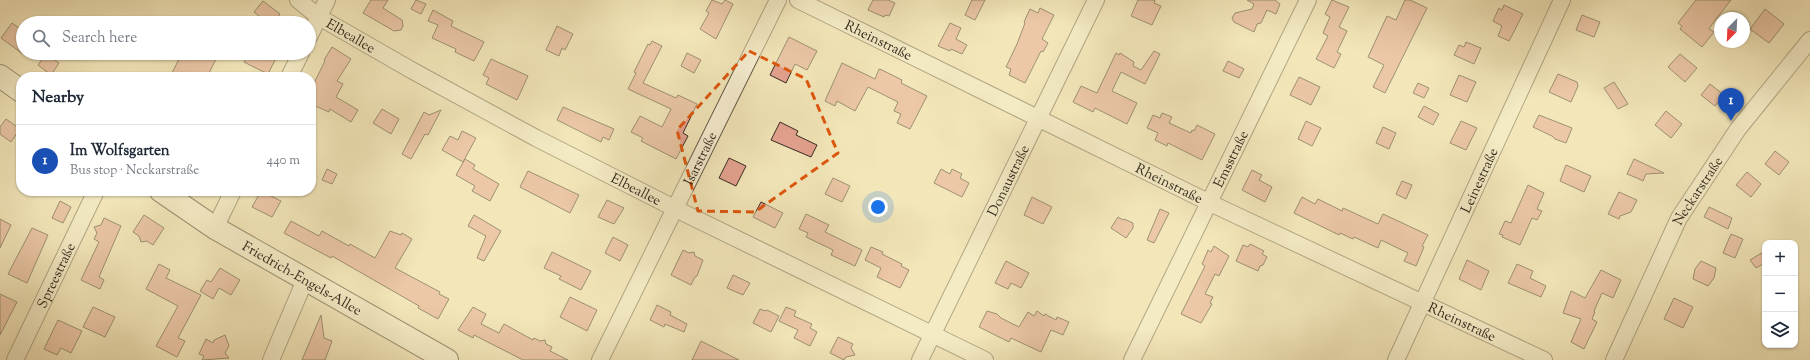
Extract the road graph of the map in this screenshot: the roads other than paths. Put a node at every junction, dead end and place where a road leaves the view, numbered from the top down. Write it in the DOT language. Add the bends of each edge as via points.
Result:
graph roads {
  1 [pos="298,0"];
  2 [pos="327,0"];
  3 [pos="778,0"];
  4 [pos="798,0"];
  5 [pos="1096,0"];
  6 [pos="1308,0"];
  7 [pos="1562,0"];
  8 [pos="319,17"];
  9 [pos="316,23"];
  10 [pos="1810,41"];
  11 [pos="298,60"];
  12 [pos="292,72"];
  13 [pos="0,76"];
  14 [pos="16,87"];
  15 [pos="1039,118"];
  16 [pos="94,196"];
  17 [pos="168,196"];
  18 [pos="231,196"];
  19 [pos="1208,202"];
  20 [pos="674,208"];
  21 [pos="215,228"];
  22 [pos="305,280"];
  23 [pos="1422,304"];
  24 [pos="933,334"];
  25 [pos="16,360"];
  26 [pos="271,360"];
  27 [pos="447,360"];
  28 [pos="600,360"];
  29 [pos="920,360"];
  30 [pos="985,360"];
  31 [pos="1132,360"];
  32 [pos="1396,360"];
  33 [pos="1544,360"];
  34 [pos="1614,360"];
  1 -- 8 [label="street, Elbeallee"];
  2 -- 8 [label="street"];
  3 -- 20 [label="street, Isarstraße"];
  4 -- 15 [label="street, Rheinstraße"];
  5 -- 15 [label="street, Donaustraße"];
  6 -- 19 [label="street, Emsstraße"];
  7 -- 23 [label="street, Leinestraße"];
  8 -- 9 [label="street"];
  8 -- 20 [label="street, Elbeallee" via="502,120"];
  10 -- 34 [label="street, Neckarstraße" via="1738,129 1679,218"];
  11 -- 12 [label="street"];
  13 -- 14 [label="street"];
  15 -- 19 [label="street, Rheinstraße"];
  15 -- 24 [label="street, Donaustraße"];
  16 -- 25 [label="street, Spreestraße"];
  17 -- 21 [label="street, Friedrich-Engels-Allee"];
  18 -- 21 [label="street"];
  19 -- 23 [label="street, Rheinstraße"];
  19 -- 31 [label="street, Emsstraße"];
  20 -- 24 [label="street, Elbeallee"];
  20 -- 28 [label="street, Isarstraße"];
  21 -- 22 [label="street, Friedrich-Engels-Allee"];
  22 -- 26 [label="street"];
  22 -- 27 [label="street, Friedrich-Engels-Allee"];
  23 -- 32 [label="street, Leinestraße"];
  23 -- 33 [label="street, Rheinstraße"];
  24 -- 29 [label="street, Donaustraße"];
  24 -- 30 [label="street, Elbeallee"];
}
